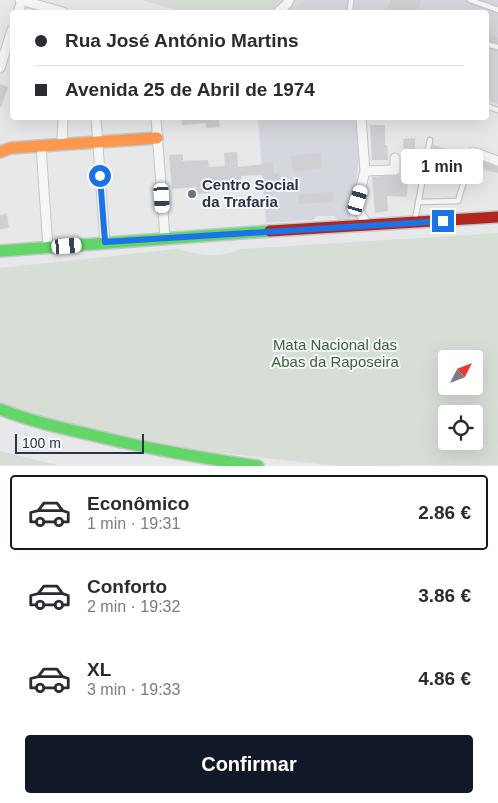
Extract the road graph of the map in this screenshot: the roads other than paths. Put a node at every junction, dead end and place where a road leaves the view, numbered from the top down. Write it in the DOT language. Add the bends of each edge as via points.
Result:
graph roads {
  1 [pos="21,0"];
  2 [pos="289,0"];
  3 [pos="470,0"];
  4 [pos="56,10"];
  5 [pos="280,10"];
  6 [pos="498,10"];
  7 [pos="10,43"];
  8 [pos="0,68"];
  9 [pos="63,120"];
  10 [pos="96,120"];
  11 [pos="156,120"];
  12 [pos="361,120"];
  13 [pos="157,138"];
  14 [pos="430,140"];
  15 [pos="98,142"];
  16 [pos="62,144"];
  17 [pos="41,146"];
  18 [pos="0,152"];
  19 [pos="473,152"];
  20 [pos="395,158"];
  21 [pos="498,161"];
  22 [pos="365,171"];
  23 [pos="418,202"];
  24 [pos="498,217"];
  25 [pos="414,222"];
  26 [pos="367,225"];
  27 [pos="165,238"];
  28 [pos="105,242"];
  29 [pos="48,248"];
  30 [pos="0,251"];
  31 [pos="0,409"];
  32 [pos="258,466"];
  1 -- 4 [label="street"];
  2 -- 5 [label="street"];
  3 -- 6 [label="lane"];
  7 -- 8 [label="street"];
  9 -- 16 [label="street"];
  10 -- 15 [label="street"];
  11 -- 13 [label="street"];
  12 -- 22 [label="street"];
  13 -- 15 [label="main road"];
  13 -- 27 [label="street"];
  14 -- 23 [label="lane"];
  15 -- 16 [label="main road"];
  15 -- 28 [label="street"];
  16 -- 17 [label="main road"];
  17 -- 18 [label="main road"];
  17 -- 29 [label="street"];
  19 -- 21 [label="street"];
  19 -- 23 [label="lane" via="458,201"];
  20 -- 22 [label="street" via="395,170"];
  22 -- 26 [label="street" via="357,207"];
  23 -- 25 [label="lane"];
  24 -- 25 [label="main road"];
  25 -- 26 [label="main road"];
  26 -- 27 [label="main road"];
  27 -- 28 [label="main road"];
  28 -- 29 [label="main road"];
  29 -- 30 [label="main road"];
  31 -- 32 [label="main road" via="48,425 133,445"];
}
